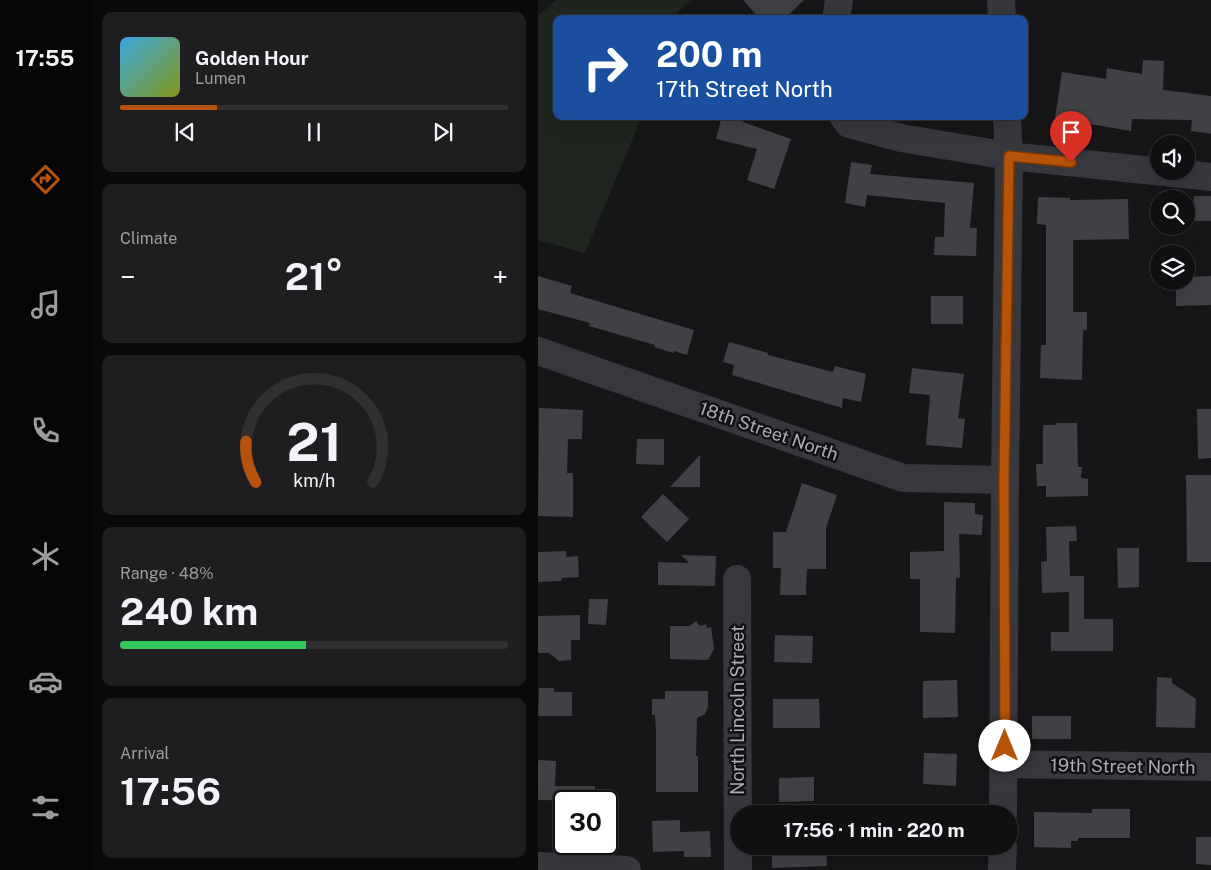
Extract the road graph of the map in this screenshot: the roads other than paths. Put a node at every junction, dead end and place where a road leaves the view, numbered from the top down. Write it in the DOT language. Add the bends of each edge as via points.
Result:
graph roads {
  1 [pos="839,0"];
  2 [pos="1000,0"];
  3 [pos="837,15"];
  4 [pos="1002,15"];
  5 [pos="846,120"];
  6 [pos="1007,120"];
  7 [pos="1009,156"];
  8 [pos="1212,177"];
  9 [pos="538,351"];
  10 [pos="1004,480"];
  11 [pos="737,579"];
  12 [pos="1005,764"];
  13 [pos="1212,767"];
  14 [pos="1004,805"];
  15 [pos="1002,855"];
  16 [pos="538,866"];
  17 [pos="627,870"];
  18 [pos="738,870"];
  19 [pos="1002,870"];
  1 -- 3 [label="street"];
  2 -- 4 [label="street"];
  5 -- 7 [label="street" via="849,124 901,138"];
  6 -- 7 [label="street"];
  7 -- 8 [label="street"];
  7 -- 10 [label="street"];
  9 -- 10 [label="street, 18th Street North" via="903,478"];
  10 -- 12 [label="street"];
  11 -- 18 [label="street, North Lincoln Street"];
  12 -- 13 [label="street, 19th Street North"];
  12 -- 14 [label="street"];
  15 -- 19 [label="street"];
  16 -- 17 [label="street"];
}
